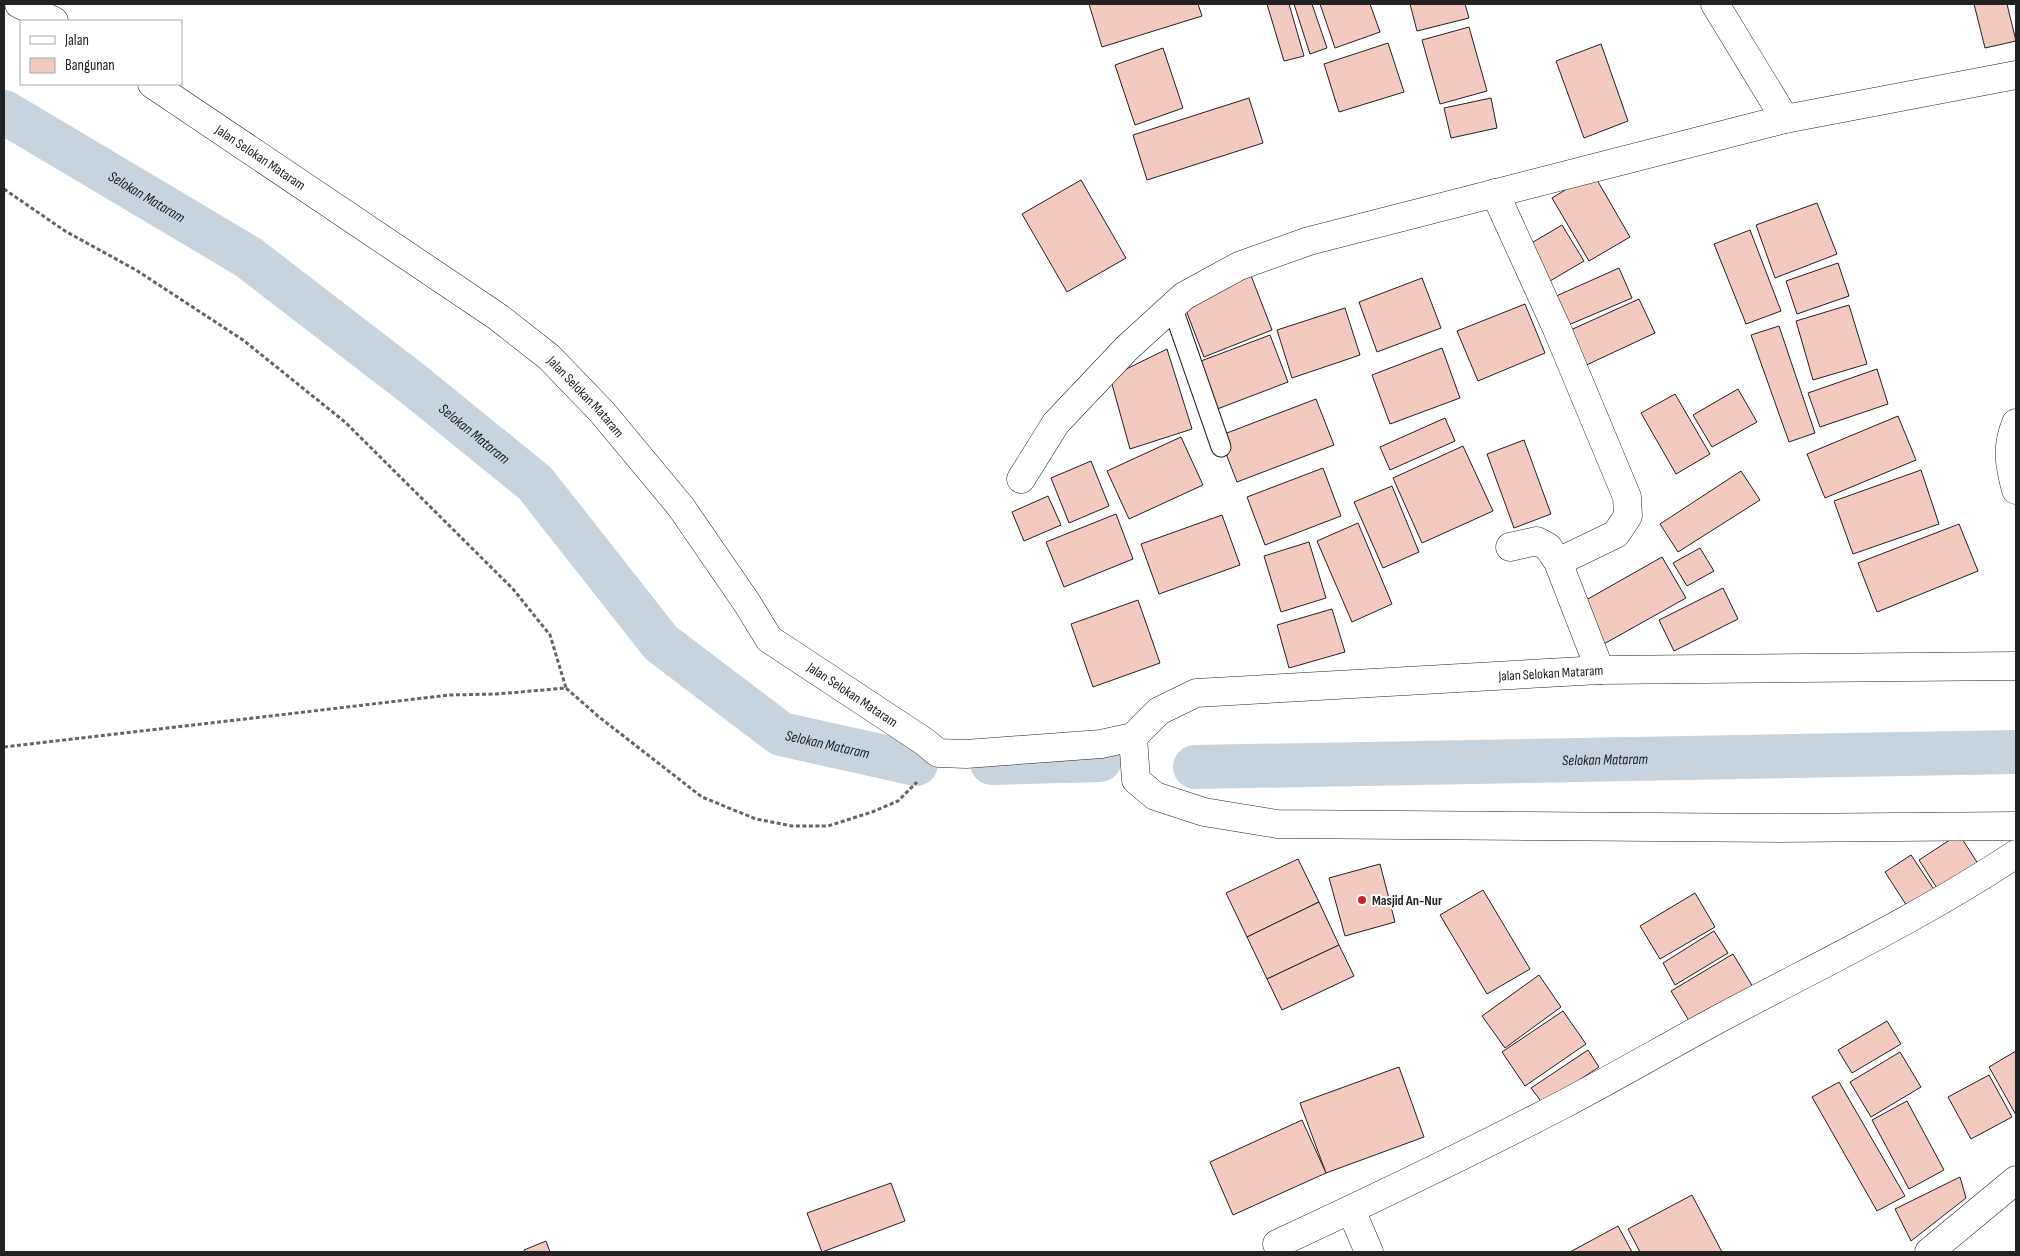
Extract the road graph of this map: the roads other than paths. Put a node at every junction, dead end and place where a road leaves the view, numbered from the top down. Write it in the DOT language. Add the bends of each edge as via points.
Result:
graph roads {
  1 [pos="20,4"];
  2 [pos="1715,4"];
  3 [pos="52,20"];
  4 [pos="2016,75"];
  5 [pos="153,85"];
  6 [pos="1785,119"];
  7 [pos="1495,193"];
  8 [pos="1172,306"];
  9 [pos="2016,424"];
  10 [pos="1221,447"];
  11 [pos="1021,479"];
  12 [pos="2016,490"];
  13 [pos="1510,547"];
  14 [pos="1558,562"];
  15 [pos="2016,666"];
  16 [pos="1600,670"];
  17 [pos="1133,737"];
  18 [pos="2016,826"];
  19 [pos="2016,854"];
  20 [pos="2016,1180"];
  21 [pos="1351,1210"];
  22 [pos="1277,1244"];
  23 [pos="1368,1252"];
  24 [pos="1929,1252"];
  1 -- 3 [label="street"];
  2 -- 6 [label="street"];
  4 -- 6 [label="street"];
  5 -- 17 [label="street, Jalan Selokan Mataram" via="498,317 549,357 602,412 681,507 769,639 938,753 966,754 1101,744"];
  6 -- 7 [label="street"];
  7 -- 8 [label="street" via="1309,241 1239,266"];
  7 -- 14 [label="street" via="1557,329 1627,497 1628,516 1616,534"];
  8 -- 10 [label="lane"];
  8 -- 11 [label="street" via="1126,348 1056,423"];
  9 -- 12 [label="street" via="2009,440"];
  13 -- 14 [label="street" via="1536,541 1548,547"];
  14 -- 16 [label="street"];
  15 -- 16 [label="street, Jalan Selokan Mataram"];
  16 -- 17 [label="street, Jalan Selokan Mataram" via="1196,693 1159,711"];
  17 -- 18 [label="street" via="1136,780 1155,796 1204,812 1277,824 1780,828"];
  19 -- 21 [label="street" via="1862,944 1565,1103"];
  20 -- 24 [label="street"];
  21 -- 22 [label="street"];
  21 -- 23 [label="street"];
}
